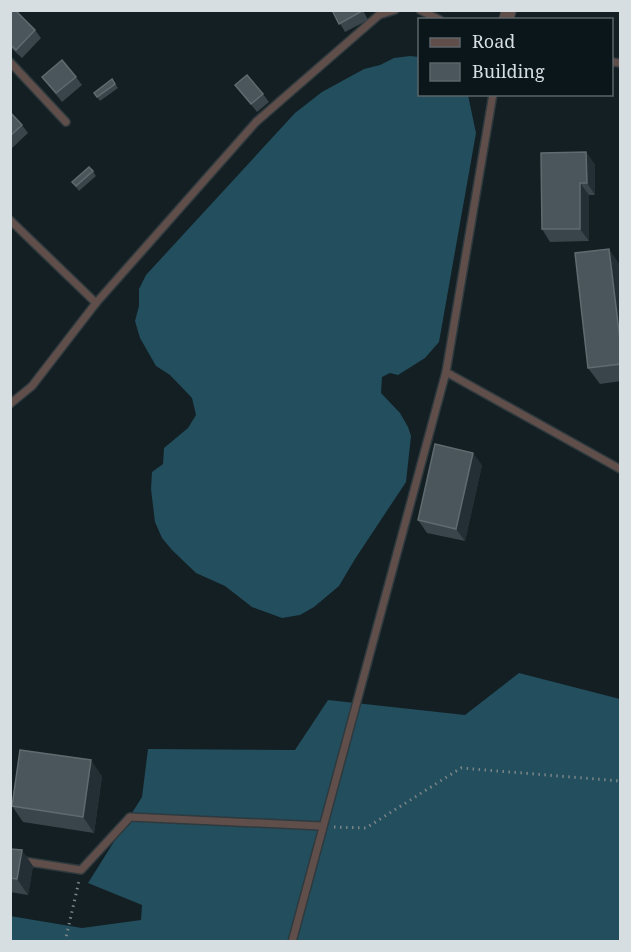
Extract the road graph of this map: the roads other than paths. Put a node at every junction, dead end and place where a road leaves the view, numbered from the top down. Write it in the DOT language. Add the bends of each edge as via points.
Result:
graph roads {
  1 [pos="394,10"];
  2 [pos="420,10"];
  3 [pos="436,18"];
  4 [pos="10,62"];
  5 [pos="493,96"];
  6 [pos="66,122"];
  7 [pos="10,220"];
  8 [pos="96,303"];
  9 [pos="446,372"];
  10 [pos="10,404"];
  11 [pos="621,469"];
  12 [pos="321,826"];
  13 [pos="10,859"];
  14 [pos="291,942"];
  1 -- 8 [label="lane" via="379,15 256,122"];
  2 -- 3 [label="lane"];
  4 -- 6 [label="lane"];
  5 -- 9 [label="lane"];
  7 -- 8 [label="lane"];
  8 -- 10 [label="lane" via="32,386"];
  9 -- 11 [label="lane"];
  9 -- 12 [label="lane"];
  12 -- 13 [label="lane" via="130,817 81,870"];
  12 -- 14 [label="lane"];
}
